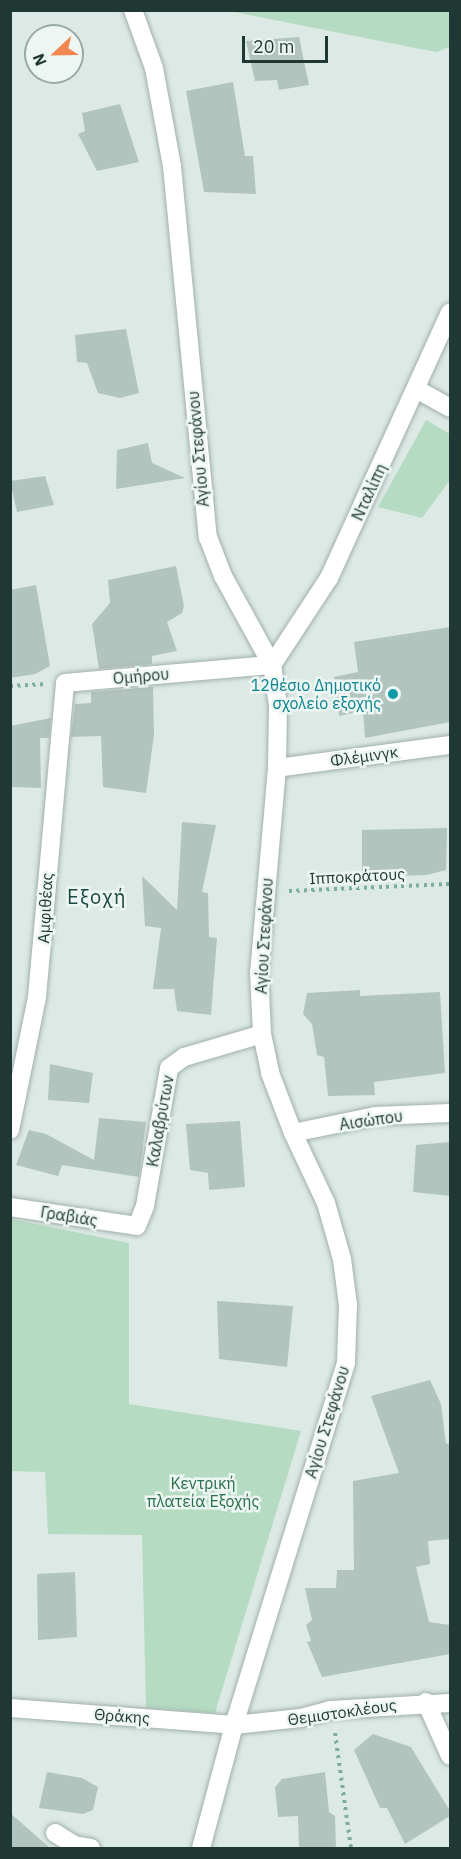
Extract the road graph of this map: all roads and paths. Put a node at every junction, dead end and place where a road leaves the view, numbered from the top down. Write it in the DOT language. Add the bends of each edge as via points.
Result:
graph roads {
  1 [pos="133,10"];
  2 [pos="450,312"];
  3 [pos="418,390"];
  4 [pos="450,408"];
  5 [pos="272,665"];
  6 [pos="65,683"];
  7 [pos="10,686"];
  8 [pos="450,745"];
  9 [pos="277,768"];
  10 [pos="450,884"];
  11 [pos="265,892"];
  12 [pos="261,1034"];
  13 [pos="450,1113"];
  14 [pos="10,1130"];
  15 [pos="293,1133"];
  16 [pos="10,1207"];
  17 [pos="128,1225"];
  18 [pos="426,1702"];
  19 [pos="450,1703"];
  20 [pos="10,1708"];
  21 [pos="332,1710"];
  22 [pos="234,1725"];
  23 [pos="450,1756"];
  24 [pos="55,1833"];
  25 [pos="91,1848"];
  26 [pos="201,1848"];
  27 [pos="351,1848"];
  1 -- 5 [label="street, Αγίου Στεφάνου" via="154,68 172,166 208,537 223,576"];
  2 -- 3 [label="street, Νταλίπη"];
  3 -- 4 [label="street"];
  3 -- 5 [label="street, Νταλίπη" via="329,578"];
  5 -- 6 [label="street, Ομήρου"];
  5 -- 9 [label="street, Αγίου Στεφάνου" via="278,705"];
  6 -- 7 [label="path"];
  6 -- 14 [label="street, Αμφιθέας" via="37,997"];
  8 -- 9 [label="street, Φλέμινγκ"];
  9 -- 11 [label="street, Αγίου Στεφάνου"];
  10 -- 11 [label="path, Ιπποκράτους"];
  11 -- 12 [label="street, Αγίου Στεφάνου" via="259,972"];
  12 -- 15 [label="street, Αγίου Στεφάνου" via="270,1073"];
  12 -- 17 [label="street, Καλαβρύτων" via="184,1057 169,1068 145,1206 136,1226"];
  13 -- 15 [label="street, Αισώπου" via="375,1116"];
  15 -- 22 [label="street, Αγίου Στεφάνου" via="326,1203 342,1259 348,1305 346,1363"];
  16 -- 17 [label="street, Γραβιάς"];
  18 -- 19 [label="street, Θεμιστοκλέους"];
  18 -- 21 [label="street, Θεμιστοκλέους"];
  18 -- 23 [label="street"];
  20 -- 22 [label="street, Θράκης"];
  21 -- 22 [label="street, Θεμιστοκλέους" via="301,1718"];
  21 -- 27 [label="path"];
  22 -- 26 [label="street, Αγίου Στεφάνου"];
  24 -- 25 [label="street" via="74,1845"];
}
